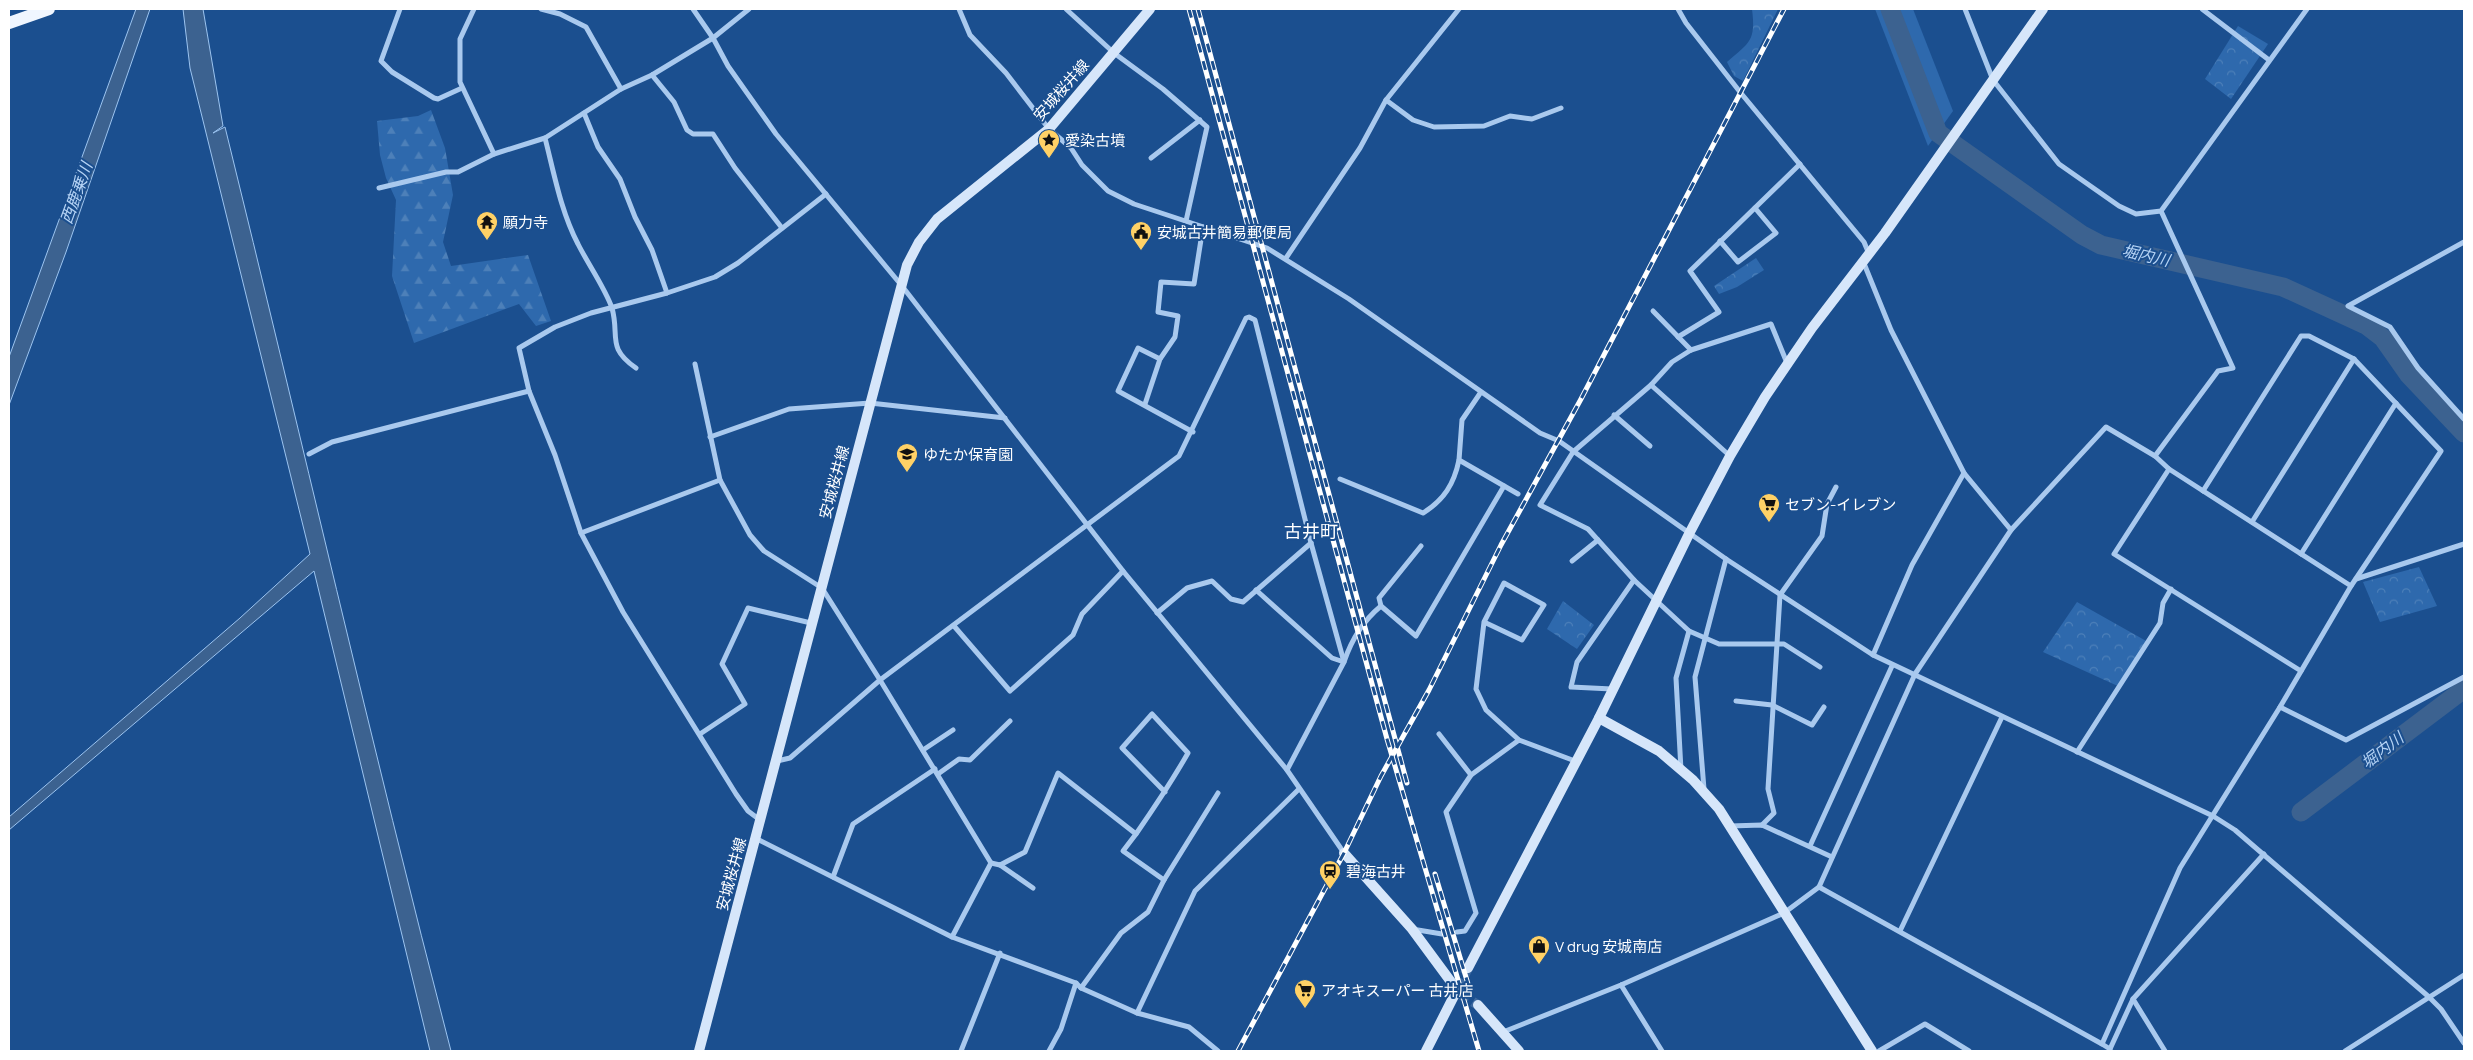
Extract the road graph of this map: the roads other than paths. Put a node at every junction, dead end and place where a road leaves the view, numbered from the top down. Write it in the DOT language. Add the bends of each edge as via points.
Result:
graph roads {
  1 [pos="49,9"];
  2 [pos="400,9"];
  3 [pos="474,9"];
  4 [pos="541,9"];
  5 [pos="693,9"];
  6 [pos="749,9"];
  7 [pos="959,9"];
  8 [pos="1066,9"];
  9 [pos="1150,9"];
  10 [pos="1459,9"];
  11 [pos="1678,9"];
  12 [pos="1965,9"];
  13 [pos="2043,9"];
  14 [pos="2202,9"];
  15 [pos="2307,9"];
  16 [pos="9,23"];
  17 [pos="713,38"];
  18 [pos="1114,52"];
  19 [pos="2269,60"];
  20 [pos="652,75"];
  21 [pos="1993,80"];
  22 [pos="462,88"];
  23 [pos="621,89"];
  24 [pos="1386,100"];
  25 [pos="1561,108"];
  26 [pos="584,113"];
  27 [pos="1200,120"];
  28 [pos="1049,129"];
  29 [pos="545,138"];
  30 [pos="494,154"];
  31 [pos="1151,158"];
  32 [pos="1800,164"];
  33 [pos="379,188"];
  34 [pos="826,194"];
  35 [pos="1755,208"];
  36 [pos="2161,211"];
  37 [pos="1186,221"];
  38 [pos="1203,227"];
  39 [pos="782,228"];
  40 [pos="1720,241"];
  41 [pos="2464,242"];
  42 [pos="1866,257"];
  43 [pos="1286,258"];
  44 [pos="902,286"];
  45 [pos="667,293"];
  46 [pos="612,308"];
  47 [pos="1654,311"];
  48 [pos="1678,337"];
  49 [pos="1691,350"];
  50 [pos="1160,359"];
  51 [pos="2354,360"];
  52 [pos="695,364"];
  53 [pos="1787,364"];
  54 [pos="636,368"];
  55 [pos="1651,385"];
  56 [pos="529,390"];
  57 [pos="1481,392"];
  58 [pos="870,403"];
  59 [pos="2396,403"];
  60 [pos="1145,404"];
  61 [pos="1614,415"];
  62 [pos="1005,418"];
  63 [pos="2464,419"];
  64 [pos="1192,432"];
  65 [pos="710,437"];
  66 [pos="1650,446"];
  67 [pos="1573,452"];
  68 [pos="309,454"];
  69 [pos="1730,456"];
  70 [pos="2155,456"];
  71 [pos="1459,460"];
  72 [pos="2169,469"];
  73 [pos="1964,474"];
  74 [pos="1340,479"];
  75 [pos="720,480"];
  76 [pos="1504,486"];
  77 [pos="1836,487"];
  78 [pos="2203,491"];
  79 [pos="1518,494"];
  80 [pos="2252,522"];
  81 [pos="1087,524"];
  82 [pos="2011,530"];
  83 [pos="1690,532"];
  84 [pos="581,533"];
  85 [pos="1598,540"];
  86 [pos="1311,543"];
  87 [pos="2464,544"];
  88 [pos="1422,546"];
  89 [pos="2301,554"];
  90 [pos="1726,559"];
  91 [pos="1572,562"];
  92 [pos="1122,571"];
  93 [pos="2356,579"];
  94 [pos="1634,580"];
  95 [pos="2351,586"];
  96 [pos="822,588"];
  97 [pos="2171,589"];
  98 [pos="1256,590"];
  99 [pos="1780,595"];
  100 [pos="1656,602"];
  101 [pos="1381,606"];
  102 [pos="1157,613"];
  103 [pos="1484,622"];
  104 [pos="812,623"];
  105 [pos="954,626"];
  106 [pos="1689,631"];
  107 [pos="1706,639"];
  108 [pos="1775,643"];
  109 [pos="1873,655"];
  110 [pos="1344,662"];
  111 [pos="1892,666"];
  112 [pos="1820,667"];
  113 [pos="2300,671"];
  114 [pos="1915,674"];
  115 [pos="2464,677"];
  116 [pos="880,680"];
  117 [pos="1612,689"];
  118 [pos="1736,701"];
  119 [pos="1772,705"];
  120 [pos="1824,707"];
  121 [pos="2280,707"];
  122 [pos="2002,717"];
  123 [pos="1599,718"];
  124 [pos="1010,721"];
  125 [pos="952,730"];
  126 [pos="700,734"];
  127 [pos="1439,734"];
  128 [pos="1519,740"];
  129 [pos="923,750"];
  130 [pos="2076,752"];
  131 [pos="1575,761"];
  132 [pos="776,762"];
  133 [pos="1286,770"];
  134 [pos="1681,770"];
  135 [pos="936,771"];
  136 [pos="1471,775"];
  137 [pos="1299,789"];
  138 [pos="1165,792"];
  139 [pos="1704,792"];
  140 [pos="1218,793"];
  141 [pos="2213,816"];
  142 [pos="760,820"];
  143 [pos="1762,825"];
  144 [pos="1730,826"];
  145 [pos="1136,834"];
  146 [pos="755,838"];
  147 [pos="1810,846"];
  148 [pos="1344,853"];
  149 [pos="2264,854"];
  150 [pos="1832,857"];
  151 [pos="991,863"];
  152 [pos="1000,865"];
  153 [pos="833,877"];
  154 [pos="1164,880"];
  155 [pos="1819,887"];
  156 [pos="1033,888"];
  157 [pos="1784,913"];
  158 [pos="1412,929"];
  159 [pos="1900,931"];
  160 [pos="1457,932"];
  161 [pos="1442,934"];
  162 [pos="952,937"];
  163 [pos="1000,954"];
  164 [pos="1468,968"];
  165 [pos="2464,975"];
  166 [pos="1076,983"];
  167 [pos="1621,985"];
  168 [pos="1081,988"];
  169 [pos="2429,997"];
  170 [pos="2133,999"];
  171 [pos="1478,1005"];
  172 [pos="1137,1013"];
  173 [pos="1502,1032"];
  174 [pos="2464,1043"];
  175 [pos="2102,1044"];
  176 [pos="2109,1050"];
  177 [pos="699,1051"];
  178 [pos="961,1051"];
  179 [pos="1049,1051"];
  180 [pos="1218,1051"];
  181 [pos="1426,1051"];
  182 [pos="1519,1051"];
  183 [pos="1662,1051"];
  184 [pos="1872,1051"];
  185 [pos="1879,1051"];
  186 [pos="1969,1051"];
  187 [pos="2165,1051"];
  188 [pos="2344,1051"];
  1 -- 16 [label="main road"];
  2 -- 22 [label="street" via="381,61 392,72 434,98"];
  3 -- 22 [label="street" via="460,39"];
  4 -- 23 [label="street" via="586,27"];
  5 -- 17 [label="street"];
  6 -- 17 [label="street"];
  7 -- 28 [label="street" via="970,35 1006,73"];
  8 -- 18 [label="street"];
  9 -- 18 [label="street, 安城桜井線"];
  10 -- 24 [label="street"];
  11 -- 32 [label="street"];
  12 -- 21 [label="street"];
  13 -- 21 [label="street"];
  14 -- 19 [label="street"];
  15 -- 19 [label="street"];
  17 -- 20 [label="street"];
  17 -- 34 [label="street" via="728,66 776,134"];
  18 -- 27 [label="street"];
  18 -- 28 [label="street, 安城桜井線"];
  19 -- 36 [label="street"];
  20 -- 23 [label="street"];
  20 -- 39 [label="street" via="674,102 687,130 693,134 713,134 734,168"];
  21 -- 36 [label="street" via="2059,164 2119,206 2136,214"];
  21 -- 42 [label="street"];
  22 -- 30 [label="street"];
  23 -- 26 [label="street"];
  24 -- 25 [label="street" via="1413,120 1434,127 1484,126 1510,116 1532,119"];
  24 -- 43 [label="street" via="1360,148"];
  26 -- 29 [label="street"];
  26 -- 45 [label="street" via="598,147 620,179 652,250"];
  27 -- 31 [label="street"];
  27 -- 37 [label="street" via="1207,127"];
  28 -- 37 [label="street" via="1071,148 1082,165 1108,191 1134,204"];
  28 -- 44 [label="street, 安城桜井線" via="937,218 913,253"];
  29 -- 30 [label="street"];
  29 -- 46 [label="street" via="556,185 577,243"];
  30 -- 33 [label="street" via="458,172"];
  32 -- 35 [label="street"];
  32 -- 42 [label="street" via="1864,242"];
  34 -- 39 [label="street"];
  34 -- 44 [label="street"];
  35 -- 40 [label="street"];
  35 -- 40 [label="street" via="1776,233 1738,262"];
  36 -- 70 [label="street" via="2233,368 2218,371"];
  37 -- 38 [label="street"];
  38 -- 43 [label="street" via="1267,248"];
  38 -- 50 [label="street" via="1194,284 1161,282 1158,312 1178,316 1175,337"];
  39 -- 45 [label="street" via="715,277"];
  40 -- 48 [label="street" via="1690,271 1719,312"];
  41 -- 63 [label="street" via="2348,306 2390,327 2418,368"];
  42 -- 53 [label="street"];
  42 -- 73 [label="street" via="1891,330"];
  43 -- 57 [label="street"];
  44 -- 58 [label="street, 安城桜井線"];
  44 -- 62 [label="street"];
  45 -- 46 [label="street"];
  46 -- 54 [label="street" via="616,348"];
  46 -- 56 [label="street" via="555,327 519,348"];
  47 -- 48 [label="street"];
  48 -- 49 [label="street"];
  49 -- 53 [label="street" via="1771,324"];
  49 -- 55 [label="street" via="1672,362"];
  50 -- 60 [label="street"];
  50 -- 60 [label="street" via="1138,348 1118,391"];
  51 -- 59 [label="street"];
  51 -- 78 [label="street" via="2309,336 2301,336"];
  51 -- 80 [label="street"];
  52 -- 65 [label="street"];
  53 -- 69 [label="street"];
  55 -- 61 [label="street"];
  55 -- 69 [label="street"];
  56 -- 68 [label="street" via="332,442"];
  56 -- 84 [label="street"];
  57 -- 67 [label="street"];
  57 -- 71 [label="street" via="1462,420"];
  58 -- 62 [label="street"];
  58 -- 65 [label="street" via="789,409"];
  58 -- 96 [label="street, 安城桜井線"];
  59 -- 89 [label="street"];
  59 -- 93 [label="street" via="2440,451"];
  60 -- 64 [label="street"];
  61 -- 66 [label="street"];
  61 -- 67 [label="street"];
  62 -- 81 [label="street"];
  64 -- 81 [label="street" via="1179,456"];
  64 -- 86 [label="street" via="1246,318 1252,317 1258,330"];
  65 -- 75 [label="street"];
  67 -- 83 [label="street"];
  67 -- 85 [label="street" via="1540,505 1588,529"];
  69 -- 83 [label="street"];
  70 -- 72 [label="street"];
  70 -- 82 [label="street" via="2106,427"];
  71 -- 74 [label="street" via="1455,477 1438,504 1423,513"];
  71 -- 76 [label="street"];
  72 -- 78 [label="street"];
  72 -- 97 [label="street" via="2114,554"];
  73 -- 82 [label="street"];
  73 -- 109 [label="street" via="1912,565"];
  75 -- 84 [label="street"];
  75 -- 96 [label="street" via="750,535 764,552"];
  76 -- 79 [label="street"];
  76 -- 101 [label="street" via="1416,636"];
  77 -- 99 [label="street" via="1827,504 1822,536"];
  78 -- 80 [label="street"];
  80 -- 89 [label="street"];
  81 -- 92 [label="street"];
  81 -- 105 [label="street"];
  82 -- 114 [label="street"];
  83 -- 90 [label="street"];
  83 -- 100 [label="street"];
  84 -- 126 [label="street" via="623,612"];
  85 -- 91 [label="street"];
  85 -- 94 [label="street"];
  86 -- 98 [label="street"];
  86 -- 110 [label="street"];
  87 -- 93 [label="street"];
  88 -- 101 [label="street" via="1379,598"];
  89 -- 95 [label="street"];
  90 -- 99 [label="street"];
  90 -- 107 [label="street"];
  92 -- 102 [label="street"];
  92 -- 105 [label="street" via="1082,614 1073,635 1010,690"];
  93 -- 95 [label="street"];
  94 -- 100 [label="street"];
  94 -- 117 [label="street" via="1577,662 1571,687"];
  95 -- 113 [label="street"];
  96 -- 104 [label="street, 安城桜井線"];
  96 -- 116 [label="street"];
  97 -- 113 [label="street"];
  97 -- 130 [label="street" via="2163,603 2160,623"];
  98 -- 102 [label="street" via="1243,602 1231,599 1212,581 1187,588"];
  98 -- 110 [label="street" via="1332,658"];
  99 -- 108 [label="street"];
  99 -- 109 [label="street"];
  100 -- 106 [label="street"];
  100 -- 117 [label="street"];
  101 -- 110 [label="street" via="1370,615"];
  102 -- 133 [label="street"];
  103 -- 103 [label="street" via="1504,583 1544,605 1522,640"];
  103 -- 128 [label="street" via="1476,689 1486,710"];
  104 -- 126 [label="street" via="748,608 722,664 745,704"];
  104 -- 132 [label="street, 安城桜井線"];
  105 -- 116 [label="street"];
  106 -- 107 [label="street"];
  106 -- 134 [label="street" via="1676,678"];
  107 -- 108 [label="street" via="1718,644"];
  107 -- 139 [label="street" via="1695,677"];
  108 -- 112 [label="street" via="1784,644"];
  108 -- 119 [label="street"];
  109 -- 111 [label="street"];
  110 -- 133 [label="street"];
  111 -- 114 [label="street"];
  111 -- 147 [label="street"];
  113 -- 121 [label="street"];
  114 -- 122 [label="street"];
  114 -- 150 [label="street"];
  115 -- 121 [label="street" via="2346,740"];
  116 -- 129 [label="street"];
  116 -- 132 [label="street" via="790,758"];
  117 -- 123 [label="street"];
  118 -- 119 [label="street"];
  119 -- 120 [label="street" via="1812,725"];
  119 -- 143 [label="street" via="1768,789 1774,813"];
  121 -- 141 [label="street"];
  122 -- 130 [label="street"];
  122 -- 159 [label="street"];
  123 -- 131 [label="street"];
  123 -- 134 [label="street" via="1659,751"];
  124 -- 135 [label="street" via="970,760 959,759"];
  125 -- 129 [label="street"];
  126 -- 142 [label="street" via="748,811"];
  127 -- 136 [label="street"];
  128 -- 131 [label="street"];
  128 -- 136 [label="street"];
  129 -- 135 [label="street"];
  130 -- 141 [label="street"];
  131 -- 164 [label="street"];
  132 -- 142 [label="street, 安城桜井線"];
  133 -- 137 [label="street"];
  134 -- 139 [label="street"];
  135 -- 151 [label="street"];
  135 -- 153 [label="street" via="853,824"];
  136 -- 160 [label="street" via="1446,812 1476,913 1464,931"];
  137 -- 148 [label="street"];
  137 -- 172 [label="street" via="1195,891"];
  138 -- 138 [label="street" via="1188,753 1152,714 1122,748"];
  138 -- 145 [label="street"];
  139 -- 144 [label="street"];
  140 -- 154 [label="street"];
  141 -- 149 [label="street"];
  141 -- 175 [label="street" via="2180,868"];
  142 -- 146 [label="street, 安城桜井線"];
  143 -- 144 [label="street"];
  143 -- 147 [label="street"];
  144 -- 157 [label="street"];
  145 -- 152 [label="street" via="1058,773 1025,852"];
  145 -- 154 [label="street" via="1123,851"];
  146 -- 153 [label="street"];
  146 -- 177 [label="street, 安城桜井線"];
  147 -- 150 [label="street"];
  148 -- 158 [label="street"];
  149 -- 169 [label="street"];
  149 -- 170 [label="street"];
  150 -- 155 [label="street"];
  151 -- 152 [label="street"];
  151 -- 162 [label="street"];
  152 -- 156 [label="street"];
  153 -- 162 [label="street"];
  154 -- 168 [label="street" via="1148,912 1121,933"];
  155 -- 157 [label="street"];
  155 -- 159 [label="street"];
  157 -- 167 [label="street"];
  157 -- 184 [label="street"];
  158 -- 161 [label="street"];
  158 -- 181 [label="street" via="1458,991"];
  159 -- 175 [label="street"];
  162 -- 163 [label="street"];
  163 -- 166 [label="street"];
  163 -- 178 [label="street"];
  165 -- 169 [label="street"];
  166 -- 168 [label="street"];
  166 -- 179 [label="street" via="1061,1029"];
  167 -- 173 [label="street"];
  167 -- 183 [label="street"];
  168 -- 172 [label="street"];
  169 -- 174 [label="street" via="2442,1009"];
  169 -- 188 [label="street"];
  170 -- 176 [label="street"];
  170 -- 187 [label="street"];
  171 -- 173 [label="street"];
  172 -- 180 [label="street" via="1189,1027"];
  173 -- 182 [label="street"];
  175 -- 176 [label="street"];
  185 -- 186 [label="street" via="1925,1024"];
}
